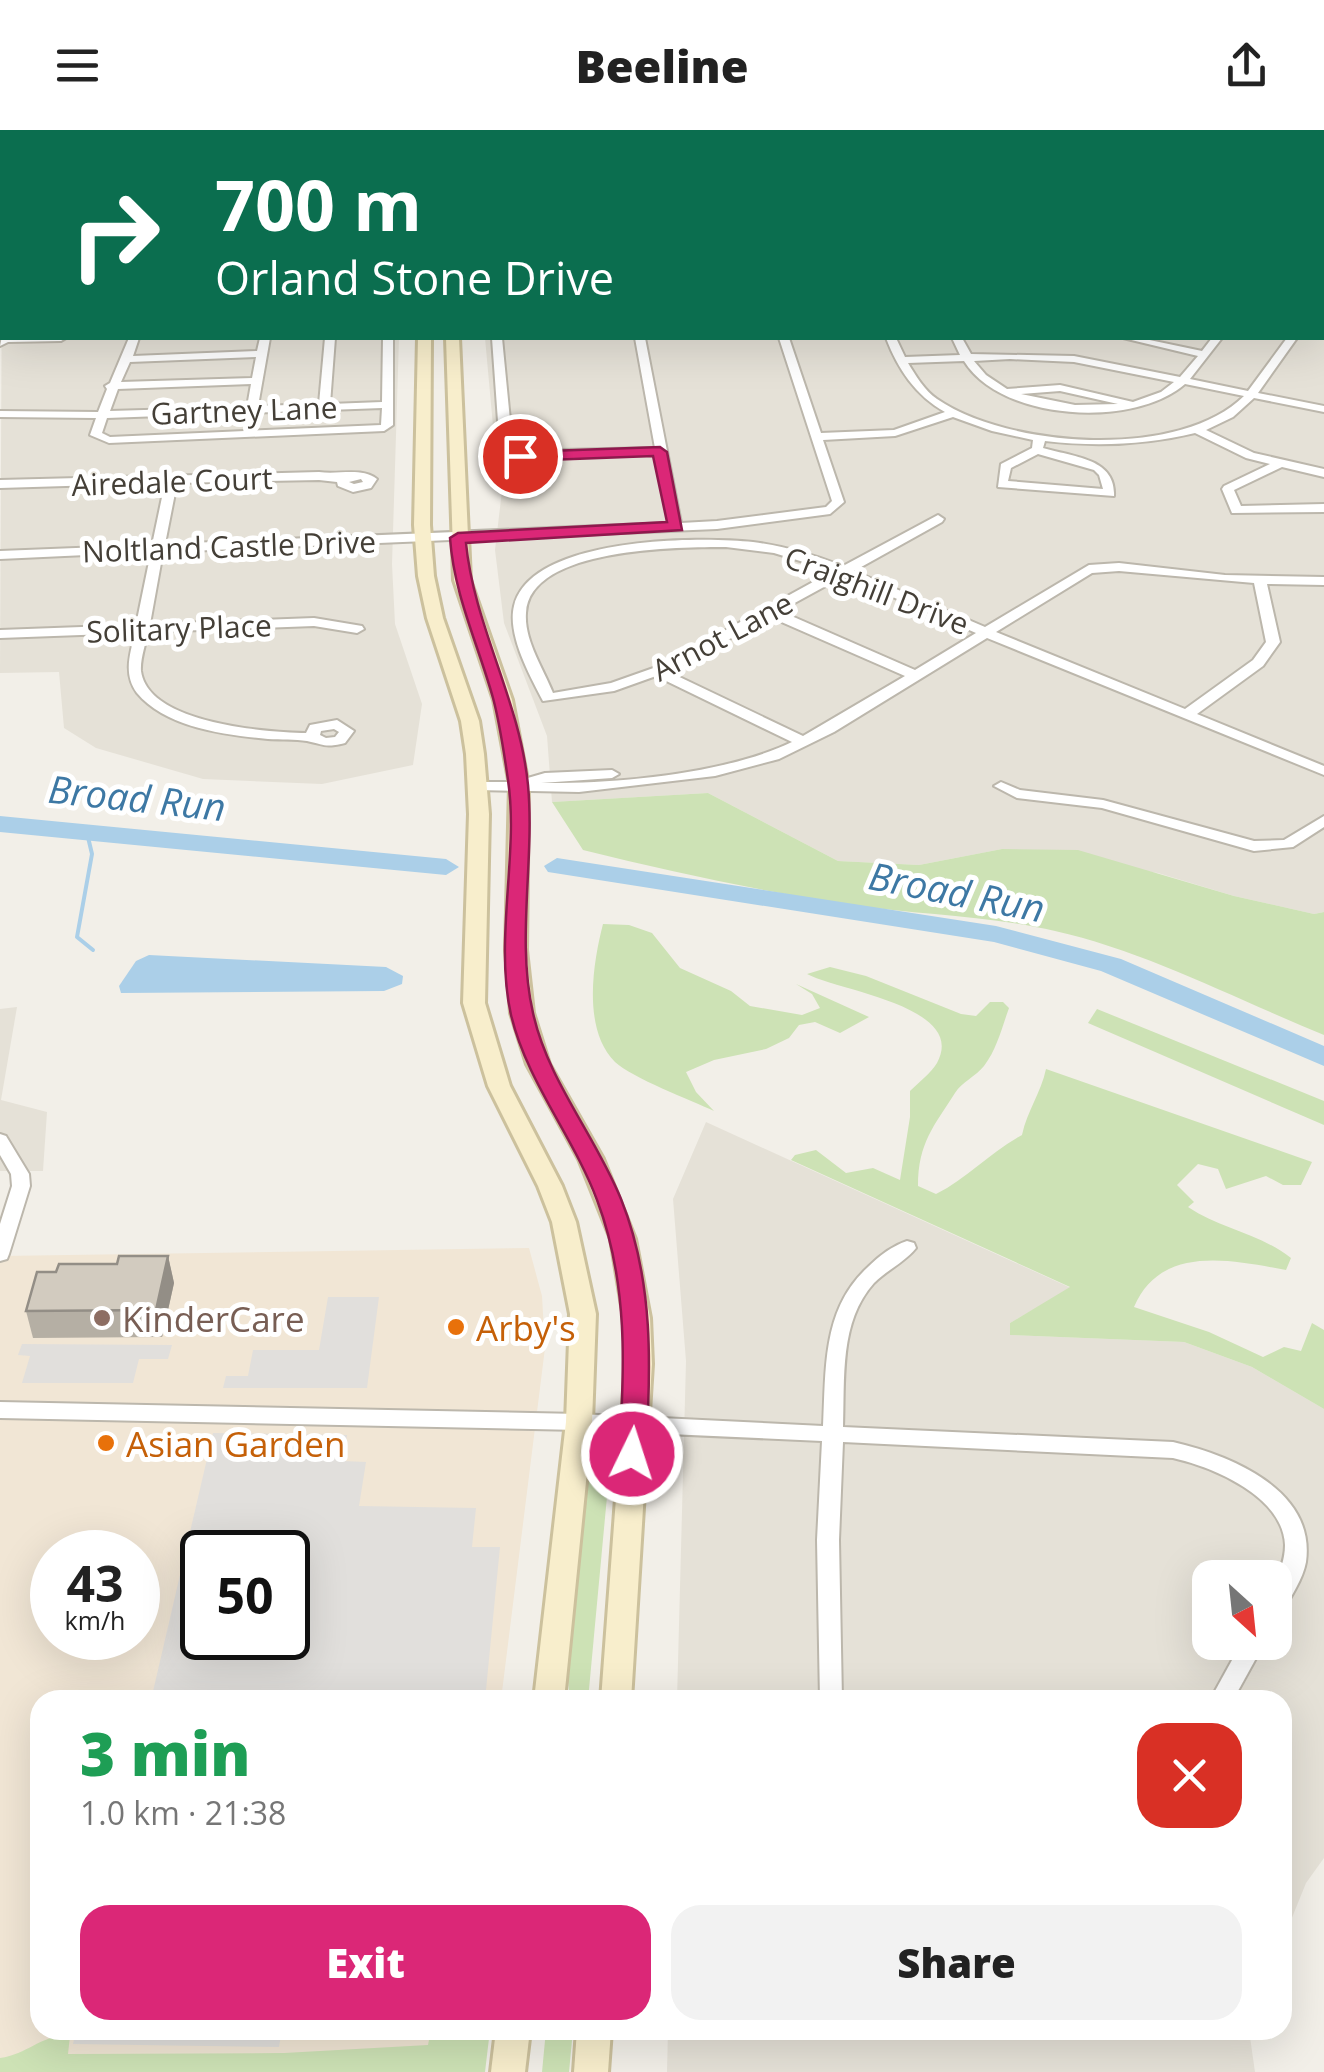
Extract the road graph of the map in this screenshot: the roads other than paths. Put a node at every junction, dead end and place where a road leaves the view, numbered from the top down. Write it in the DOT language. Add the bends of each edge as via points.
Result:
graph roads {
  1 [pos="133,340"];
  2 [pos="265,340"];
  3 [pos="330,340"];
  4 [pos="388,340"];
  5 [pos="424,340"];
  6 [pos="452,340"];
  7 [pos="497,340"];
  8 [pos="640,340"];
  9 [pos="785,340"];
  10 [pos="892,340"];
  11 [pos="958,340"];
  12 [pos="1137,340"];
  13 [pos="1215,340"];
  14 [pos="1290,340"];
  15 [pos="262,354"];
  16 [pos="1203,354"];
  17 [pos="967,356"];
  18 [pos="128,359"];
  19 [pos="902,360"];
  20 [pos="257,381"];
  21 [pos="1181,381"];
  22 [pos="110,386"];
  23 [pos="1250,394"];
  24 [pos="386,405"];
  25 [pos="324,407"];
  26 [pos="1324,409"];
  27 [pos="252,410"];
  28 [pos="953,413"];
  29 [pos="0,414"];
  30 [pos="103,415"];
  31 [pos="1196,429"];
  32 [pos="816,436"];
  33 [pos="1040,436"];
  34 [pos="1037,450"];
  35 [pos="660,452"];
  36 [pos="1277,465"];
  37 [pos="1324,473"];
  38 [pos="343,479"];
  39 [pos="0,481"];
  40 [pos="170,481"];
  41 [pos="1324,508"];
  42 [pos="938,518"];
  43 [pos="676,527"];
  44 [pos="458,538"];
  45 [pos="423,540"];
  46 [pos="157,549"];
  47 [pos="0,555"];
  48 [pos="841,573"];
  49 [pos="1324,581"];
  50 [pos="1260,582"];
  51 [pos="770,612"];
  52 [pos="141,629"];
  53 [pos="357,629"];
  54 [pos="984,632"];
  55 [pos="0,634"];
  56 [pos="658,672"];
  57 [pos="914,675"];
  58 [pos="548,698"];
  59 [pos="1186,714"];
  60 [pos="312,737"];
  61 [pos="804,742"];
  62 [pos="1324,771"];
  63 [pos="665,777"];
  64 [pos="519,785"];
  65 [pos="477,786"];
  66 [pos="608,786"];
  67 [pos="1000,786"];
  68 [pos="556,789"];
  69 [pos="1324,820"];
  70 [pos="1,1140"];
  71 [pos="907,1248"];
  72 [pos="0,1254"];
  73 [pos="0,1410"];
  74 [pos="579,1422"];
  75 [pos="635,1425"];
  76 [pos="832,1435"];
  77 [pos="1292,1569"];
  78 [pos="1244,1660"];
  79 [pos="549,1690"];
  80 [pos="617,1690"];
  81 [pos="831,1690"];
  82 [pos="1227,1690"];
  83 [pos="511,2040"];
  84 [pos="594,2040"];
  85 [pos="508,2072"];
  86 [pos="592,2072"];
  1 -- 18 [label="street"];
  2 -- 15 [label="street"];
  3 -- 25 [label="street"];
  4 -- 24 [label="street"];
  5 -- 45 [label="main road"];
  6 -- 44 [label="main road"];
  7 -- 35 [label="street" via="510,455"];
  8 -- 35 [label="street"];
  9 -- 32 [label="street"];
  10 -- 19 [label="street"];
  11 -- 17 [label="street"];
  12 -- 16 [label="street"];
  13 -- 16 [label="street"];
  14 -- 23 [label="street"];
  15 -- 18 [label="street"];
  15 -- 20 [label="street"];
  16 -- 21 [label="street"];
  17 -- 19 [label="street"];
  17 -- 21 [label="street" via="1074,359"];
  17 -- 21 [label="street" via="984,380 1006,392 1073,389 1133,405 1167,394"];
  18 -- 22 [label="street"];
  19 -- 28 [label="street" via="917,387"];
  20 -- 22 [label="street"];
  20 -- 27 [label="street"];
  21 -- 23 [label="street"];
  22 -- 30 [label="street"];
  23 -- 26 [label="street"];
  23 -- 31 [label="street" via="1232,413"];
  24 -- 25 [label="street, Gartney Lane"];
  24 -- 30 [label="street" via="387,425 370,432 109,440 96,436"];
  25 -- 27 [label="street, Gartney Lane"];
  27 -- 30 [label="street, Gartney Lane"];
  28 -- 32 [label="street" via="895,432"];
  28 -- 33 [label="street"];
  29 -- 30 [label="street, Gartney Lane"];
  31 -- 33 [label="street" via="1104,441"];
  31 -- 36 [label="street"];
  32 -- 43 [label="street, Noltland Castle Drive" via="838,502 834,508"];
  33 -- 34 [label="street"];
  34 -- 34 [label="street" via="1004,466 1002,484 1110,492 1098,468"];
  35 -- 43 [label="street"];
  36 -- 37 [label="street"];
  36 -- 41 [label="street" via="1228,490 1236,510"];
  38 -- 40 [label="street, Airedale Court"];
  39 -- 40 [label="street, Airedale Court"];
  40 -- 46 [label="street"];
  42 -- 48 [label="street, Arnot Lane"];
  43 -- 44 [label="street, Noltland Castle Drive"];
  44 -- 45 [label="street, Noltland Castle Drive"];
  44 -- 64 [label="main road" via="462,580 503,700"];
  45 -- 46 [label="street, Noltland Castle Drive"];
  45 -- 65 [label="main road" via="435,618 470,721"];
  46 -- 47 [label="street, Noltland Castle Drive"];
  46 -- 52 [label="street"];
  48 -- 51 [label="street, Arnot Lane"];
  48 -- 54 [label="street, Craighill Drive"];
  48 -- 58 [label="street, Craighill Drive" via="789,552 727,544 623,550 570,562 533,584 520,609"];
  49 -- 50 [label="street"];
  50 -- 54 [label="street" via="1089,569"];
  50 -- 59 [label="street" via="1273,642 1258,663"];
  51 -- 56 [label="street, Arnot Lane"];
  51 -- 57 [label="street"];
  52 -- 53 [label="street, Solitary Place" via="314,622"];
  52 -- 55 [label="street, Solitary Place"];
  52 -- 60 [label="street" via="135,680 154,704 200,722"];
  54 -- 57 [label="street"];
  54 -- 59 [label="street, Craighill Drive"];
  56 -- 58 [label="street, Arnot Lane"];
  56 -- 61 [label="street"];
  57 -- 61 [label="street"];
  59 -- 62 [label="street, Craighill Drive"];
  61 -- 63 [label="street" via="734,768"];
  63 -- 64 [label="street" via="560,776"];
  63 -- 66 [label="street"];
  64 -- 65 [label="street"];
  64 -- 68 [label="street"];
  64 -- 75 [label="main road" via="516,950 522,1013 538,1064 591,1160 623,1239 637,1318"];
  65 -- 74 [label="main road" via="472,992 487,1059 550,1186 576,1267 584,1356"];
  66 -- 68 [label="street"];
  66 -- 68 [label="street"];
  67 -- 69 [label="street" via="1103,804 1254,846 1288,844"];
  70 -- 72 [label="street" via="21,1186"];
  71 -- 76 [label="street" via="874,1271 849,1301 837,1342"];
  73 -- 74 [label="street"];
  74 -- 75 [label="street"];
  74 -- 79 [label="main road"];
  75 -- 76 [label="street"];
  75 -- 80 [label="main road"];
  76 -- 77 [label="street" via="1174,1450 1210,1458 1277,1505 1287,1522"];
  76 -- 81 [label="street"];
  78 -- 82 [label="street"];
  83 -- 85 [label="main road"];
  84 -- 86 [label="main road"];
}
